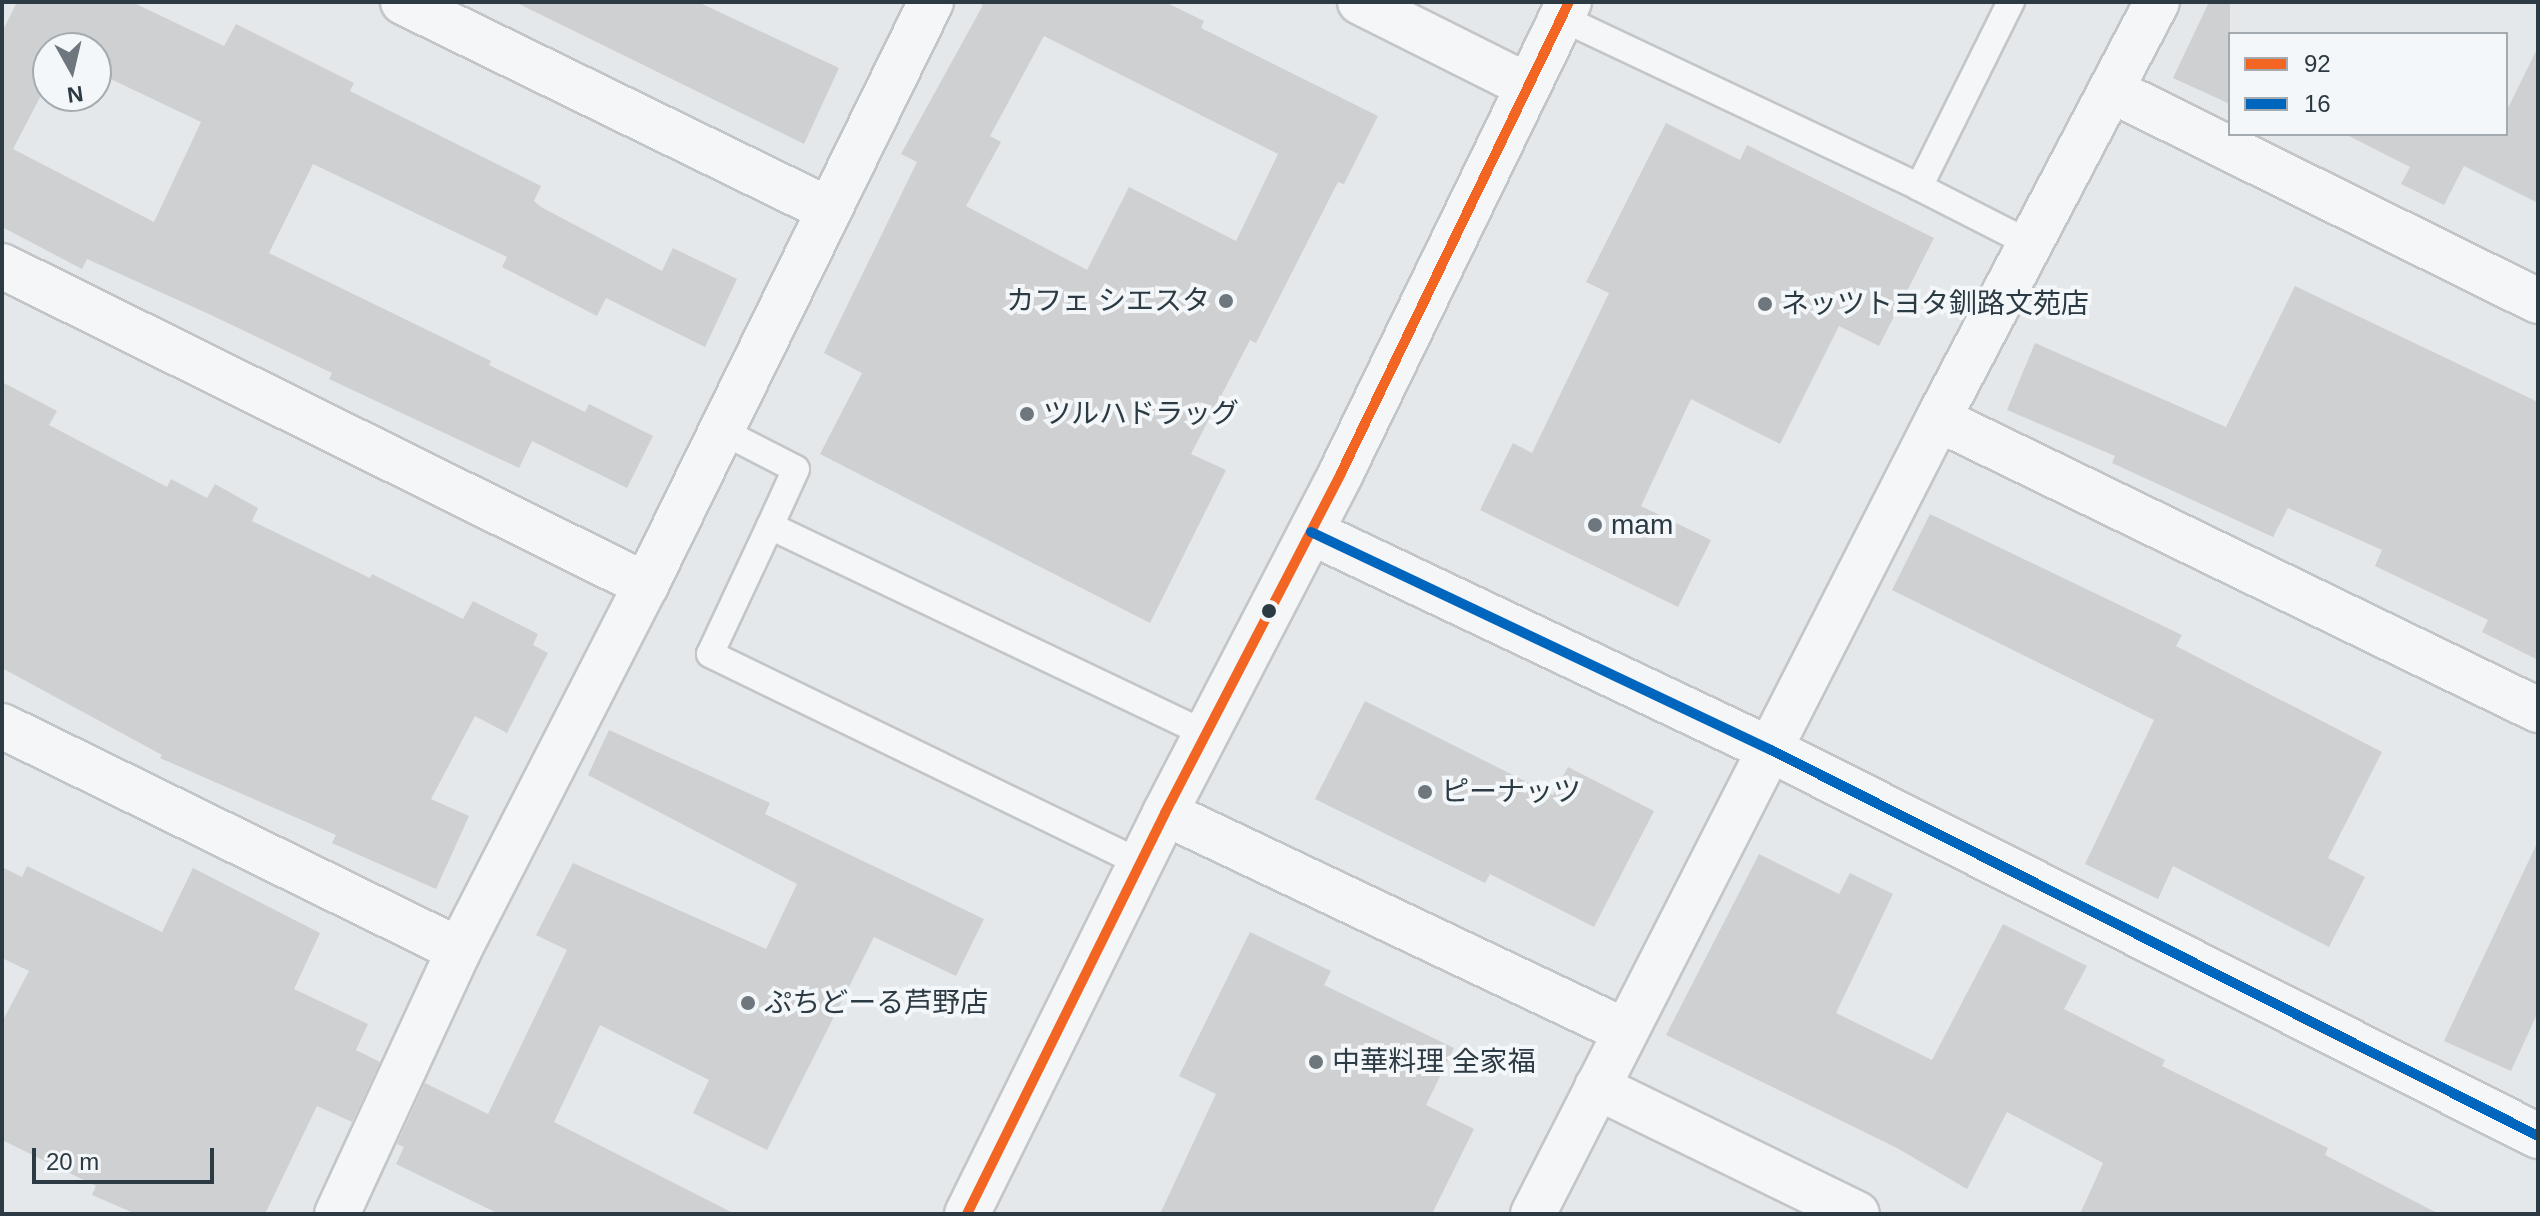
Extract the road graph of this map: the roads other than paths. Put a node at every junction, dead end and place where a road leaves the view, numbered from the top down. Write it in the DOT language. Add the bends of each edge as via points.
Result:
graph roads {
  1 [pos="403,2"];
  2 [pos="931,2"];
  3 [pos="1360,2"];
  4 [pos="2011,2"];
  5 [pos="2157,2"];
  6 [pos="1566,10"];
  7 [pos="1528,86"];
  8 [pos="2111,90"];
  9 [pos="1919,187"];
  10 [pos="827,209"];
  11 [pos="2031,244"];
  12 [pos="2,266"];
  13 [pos="2538,301"];
  14 [pos="1938,419"];
  15 [pos="720,430"];
  16 [pos="770,526"];
  17 [pos="1311,532"];
  18 [pos="646,585"];
  19 [pos="2538,710"];
  20 [pos="2,726"];
  21 [pos="1207,734"];
  22 [pos="1771,750"];
  23 [pos="1165,813"];
  24 [pos="1140,863"];
  25 [pos="459,950"];
  26 [pos="1625,1031"];
  27 [pos="1597,1087"];
  28 [pos="2538,1136"];
  29 [pos="337,1214"];
  30 [pos="967,1214"];
  31 [pos="1533,1214"];
  32 [pos="1857,1214"];
  1 -- 10 [label="street"];
  2 -- 10 [label="street"];
  3 -- 7 [label="street"];
  4 -- 9 [label="lane"];
  5 -- 8 [label="street"];
  6 -- 7 [label="street"];
  6 -- 9 [label="lane"];
  7 -- 17 [label="street"];
  8 -- 11 [label="street"];
  8 -- 13 [label="street"];
  9 -- 11 [label="lane"];
  10 -- 15 [label="street"];
  11 -- 14 [label="street"];
  12 -- 18 [label="street"];
  14 -- 19 [label="street"];
  14 -- 22 [label="street"];
  15 -- 16 [label="lane" via="796,469"];
  15 -- 18 [label="street"];
  16 -- 21 [label="lane"];
  16 -- 24 [label="lane" via="710,654"];
  17 -- 21 [label="street"];
  17 -- 22 [label="street"];
  18 -- 25 [label="street"];
  20 -- 25 [label="street"];
  21 -- 23 [label="street"];
  22 -- 26 [label="street"];
  22 -- 28 [label="street"];
  23 -- 24 [label="street"];
  23 -- 26 [label="street"];
  24 -- 30 [label="street"];
  25 -- 29 [label="street"];
  26 -- 27 [label="street"];
  27 -- 31 [label="street"];
  27 -- 32 [label="street"];
}
